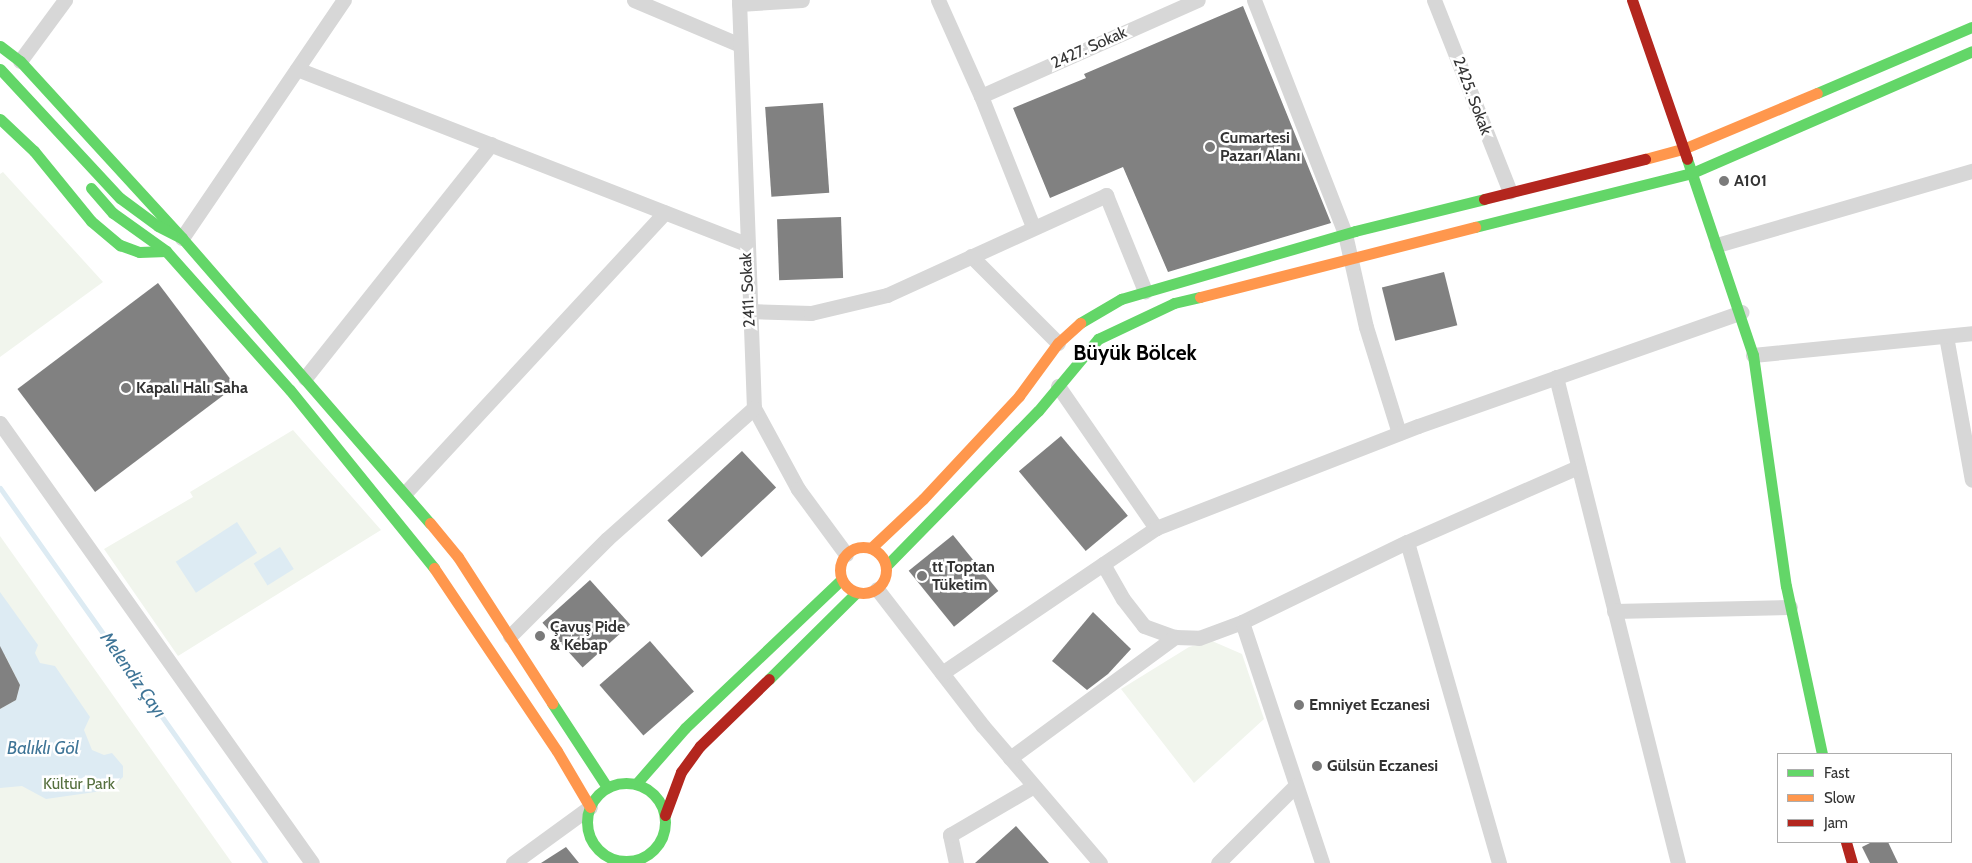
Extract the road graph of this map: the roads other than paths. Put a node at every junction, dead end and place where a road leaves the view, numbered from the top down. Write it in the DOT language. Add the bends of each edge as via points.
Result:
graph roads {
  1 [pos="65,0"];
  2 [pos="344,0"];
  3 [pos="634,0"];
  4 [pos="802,0"];
  5 [pos="938,0"];
  6 [pos="1198,0"];
  7 [pos="1254,0"];
  8 [pos="1434,0"];
  9 [pos="1632,0"];
  10 [pos="739,2"];
  11 [pos="1972,27"];
  12 [pos="740,45"];
  13 [pos="0,46"];
  14 [pos="1972,51"];
  15 [pos="20,61"];
  16 [pos="0,69"];
  17 [pos="297,69"];
  18 [pos="981,96"];
  19 [pos="0,119"];
  20 [pos="491,144"];
  21 [pos="1683,149"];
  22 [pos="1972,171"];
  23 [pos="1692,173"];
  24 [pos="80,176"];
  25 [pos="1510,192"];
  26 [pos="665,212"];
  27 [pos="1033,227"];
  28 [pos="1345,234"];
  29 [pos="182,238"];
  30 [pos="746,244"];
  31 [pos="1717,246"];
  32 [pos="166,250"];
  33 [pos="971,256"];
  34 [pos="1350,257"];
  35 [pos="1145,291"];
  36 [pos="749,311"];
  37 [pos="1741,312"];
  38 [pos="1972,333"];
  39 [pos="1946,336"];
  40 [pos="1058,343"];
  41 [pos="1753,354"];
  42 [pos="1556,377"];
  43 [pos="305,378"];
  44 [pos="1058,386"];
  45 [pos="754,408"];
  46 [pos="0,423"];
  47 [pos="1399,433"];
  48 [pos="1578,467"];
  49 [pos="1972,480"];
  50 [pos="406,492"];
  51 [pos="1156,528"];
  52 [pos="1406,542"];
  53 [pos="871,548"];
  54 [pos="846,554"];
  55 [pos="1103,564"];
  56 [pos="886,566"];
  57 [pos="841,580"];
  58 [pos="877,589"];
  59 [pos="856,593"];
  60 [pos="1790,607"];
  61 [pos="1614,611"];
  62 [pos="1242,622"];
  63 [pos="510,636"];
  64 [pos="1175,637"];
  65 [pos="942,673"];
  66 [pos="1822,753"];
  67 [pos="1010,758"];
  68 [pos="636,784"];
  69 [pos="1296,785"];
  70 [pos="1034,786"];
  71 [pos="608,787"];
  72 [pos="590,807"];
  73 [pos="665,814"];
  74 [pos="1846,843"];
  75 [pos="655,849"];
  76 [pos="615,861"];
  77 [pos="312,863"];
  78 [pos="513,863"];
  79 [pos="656,863"];
  80 [pos="956,863"];
  81 [pos="1100,863"];
  82 [pos="1218,863"];
  83 [pos="1322,863"];
  84 [pos="1499,863"];
  85 [pos="1678,863"];
  86 [pos="1852,863"];
  1 -- 15 [label="street"];
  2 -- 17 [label="street"];
  3 -- 12 [label="street"];
  4 -- 10 [label="street"];
  5 -- 18 [label="street"];
  6 -- 18 [label="street, 2427. Sokak"];
  7 -- 28 [label="street"];
  8 -- 25 [label="street, 2425. Sokak"];
  9 -- 21 [label="main road"];
  10 -- 12 [label="street, 2411. Sokak"];
  11 -- 21 [label="main road"];
  12 -- 30 [label="street, 2411. Sokak"];
  13 -- 15 [label="main road"];
  14 -- 23 [label="main road"];
  15 -- 29 [label="main road"];
  16 -- 29 [label="main road" via="120,198 158,226"];
  17 -- 20 [label="street"];
  17 -- 29 [label="street"];
  18 -- 27 [label="street"];
  19 -- 32 [label="main road" via="34,151 91,221 120,245 139,252"];
  20 -- 26 [label="street"];
  20 -- 43 [label="street"];
  21 -- 23 [label="main road"];
  21 -- 25 [label="main road"];
  22 -- 31 [label="street"];
  23 -- 31 [label="main road"];
  23 -- 34 [label="main road"];
  24 -- 32 [label="main road" via="113,213"];
  25 -- 28 [label="main road"];
  26 -- 30 [label="street"];
  26 -- 50 [label="street"];
  27 -- 33 [label="street"];
  27 -- 35 [label="street" via="1106,195"];
  28 -- 34 [label="street"];
  28 -- 35 [label="main road"];
  29 -- 43 [label="main road"];
  30 -- 36 [label="street, 2411. Sokak"];
  31 -- 37 [label="main road"];
  32 -- 72 [label="main road" via="290,390 416,544 461,604 557,750"];
  33 -- 36 [label="street" via="887,295 811,313"];
  33 -- 40 [label="street"];
  34 -- 44 [label="main road" via="1174,303 1141,317 1098,340"];
  34 -- 47 [label="street" via="1366,327"];
  35 -- 40 [label="main road" via="1121,299 1084,319"];
  36 -- 45 [label="street, 2411. Sokak"];
  37 -- 41 [label="main road"];
  37 -- 42 [label="street"];
  38 -- 39 [label="street"];
  39 -- 41 [label="street"];
  39 -- 49 [label="street"];
  40 -- 53 [label="main road" via="1019,396 923,499"];
  41 -- 60 [label="main road"];
  42 -- 47 [label="street"];
  42 -- 48 [label="street"];
  43 -- 50 [label="main road"];
  44 -- 51 [label="street"];
  44 -- 56 [label="main road" via="1038,411"];
  45 -- 54 [label="street, 2411. Sokak" via="798,489"];
  45 -- 63 [label="street" via="607,539"];
  46 -- 77 [label="street"];
  47 -- 51 [label="street"];
  48 -- 52 [label="street"];
  48 -- 61 [label="street"];
  50 -- 63 [label="main road" via="458,557"];
  51 -- 55 [label="street"];
  52 -- 62 [label="street"];
  52 -- 84 [label="street"];
  53 -- 54 [label="main road" via="858,547"];
  53 -- 56 [label="main road" via="879,553"];
  54 -- 57 [label="main road" via="840,564"];
  55 -- 64 [label="street" via="1123,599 1144,626"];
  55 -- 65 [label="street"];
  56 -- 58 [label="main road" via="886,576"];
  57 -- 59 [label="main road"];
  57 -- 68 [label="main road" via="685,728"];
  58 -- 59 [label="main road"];
  58 -- 65 [label="street"];
  59 -- 73 [label="main road" via="700,746 681,772"];
  60 -- 61 [label="street"];
  60 -- 66 [label="main road"];
  61 -- 85 [label="street"];
  62 -- 64 [label="street" via="1199,638"];
  62 -- 69 [label="street"];
  63 -- 71 [label="main road"];
  64 -- 67 [label="street"];
  65 -- 67 [label="street"];
  67 -- 70 [label="street"];
  68 -- 71 [label="main road" via="620,783"];
  68 -- 73 [label="main road" via="652,792"];
  69 -- 82 [label="street"];
  69 -- 83 [label="street"];
  70 -- 80 [label="street" via="950,835"];
  70 -- 81 [label="street"];
  71 -- 72 [label="main road"];
  72 -- 76 [label="main road" via="588,830 593,842"];
  72 -- 78 [label="street"];
  73 -- 75 [label="main road" via="665,826"];
  74 -- 86 [label="main road"];
  75 -- 76 [label="main road" via="634,860"];
  75 -- 79 [label="main road"];
}
